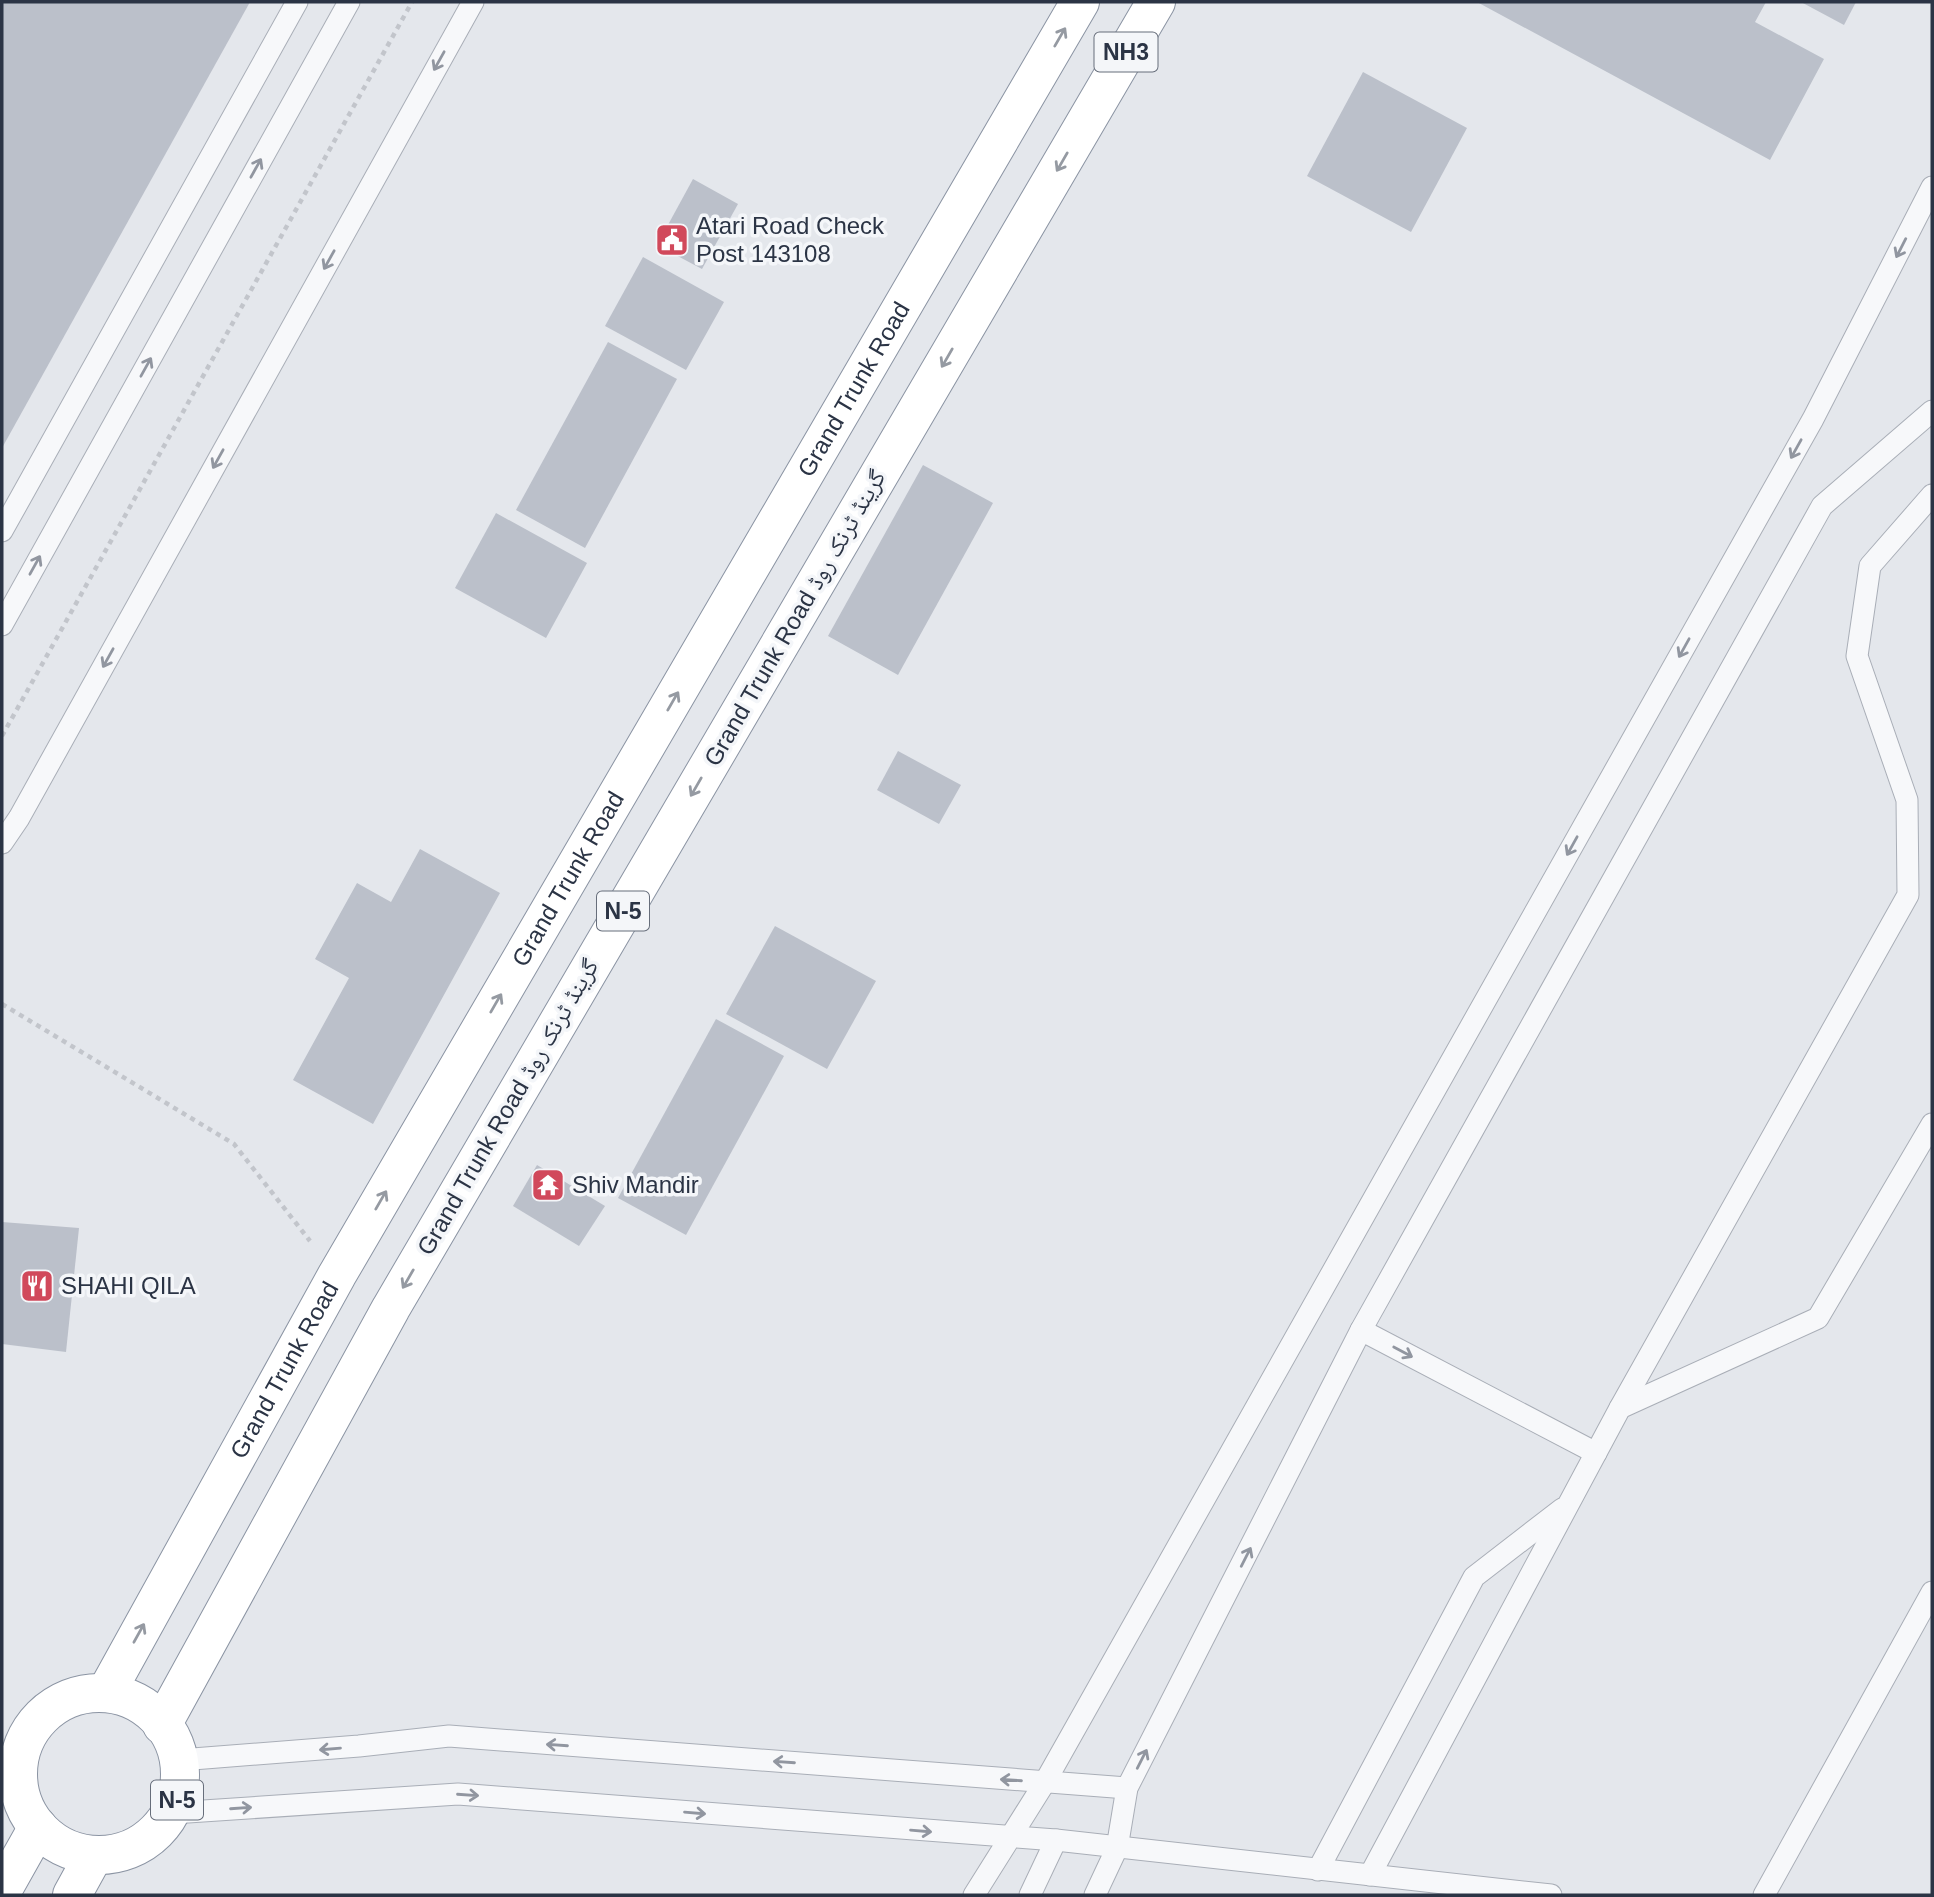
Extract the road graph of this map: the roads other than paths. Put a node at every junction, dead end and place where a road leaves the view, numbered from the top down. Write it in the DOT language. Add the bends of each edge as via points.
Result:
graph roads {
  1 [pos="297,2"];
  2 [pos="349,2"];
  3 [pos="472,2"];
  4 [pos="1080,2"];
  5 [pos="1156,2"];
  6 [pos="1040,72"];
  7 [pos="1097,103"];
  8 [pos="1932,187"];
  9 [pos="1932,411"];
  10 [pos="1932,495"];
  11 [pos="2,531"];
  12 [pos="2,625"];
  13 [pos="2,843"];
  14 [pos="1932,1124"];
  15 [pos="1361,1331"];
  16 [pos="1620,1408"];
  17 [pos="1596,1453"];
  18 [pos="1569,1504"];
  19 [pos="1932,1592"];
  20 [pos="106,1693"];
  21 [pos="162,1725"];
  22 [pos="180,1760"];
  23 [pos="10,1763"];
  24 [pos="1045,1782"];
  25 [pos="1128,1788"];
  26 [pos="173,1813"];
  27 [pos="38,1827"];
  28 [pos="1009,1838"];
  29 [pos="1056,1840"];
  30 [pos="1117,1848"];
  31 [pos="107,1854"];
  32 [pos="1318,1870"];
  33 [pos="1370,1875"];
  34 [pos="2,1891"];
  35 [pos="72,1895"];
  36 [pos="974,1895"];
  37 [pos="1030,1895"];
  38 [pos="1095,1895"];
  39 [pos="1551,1895"];
  40 [pos="1764,1895"];
  1 -- 11 [label="lane"];
  12 -- 2 [label="lane, one-way"];
  3 -- 13 [label="lane, one-way"];
  6 -- 4 [label="highway, NH3, one-way"];
  5 -- 7 [label="highway, NH3"];
  20 -- 6 [label="highway, Grand Trunk Road / N-5, one-way" via="337,1275"];
  7 -- 21 [label="highway, Grand Trunk Road گرینڈ ٹرنک روڈ / N-5, one-way" via="391,1308"];
  8 -- 24 [label="lane, one-way" via="1813,419"];
  9 -- 15 [label="lane" via="1822,506"];
  10 -- 16 [label="lane" via="1870,566 1857,656 1907,800 1908,895"];
  14 -- 16 [label="lane" via="1818,1318"];
  15 -- 17 [label="lane, one-way"];
  25 -- 15 [label="lane, one-way"];
  16 -- 17 [label="lane"];
  17 -- 18 [label="lane"];
  18 -- 32 [label="lane" via="1474,1577"];
  18 -- 33 [label="lane"];
  19 -- 40 [label="lane"];
  20 -- 21 [label="highway" via="139,1705"];
  20 -- 23 [label="highway" via="70,1698 50,1708"];
  21 -- 22 [label="highway, N-5"];
  24 -- 22 [label="lane, one-way" via="449,1736"];
  22 -- 26 [label="highway, N-5" via="180,1791"];
  23 -- 27 [label="highway"];
  24 -- 25 [label="lane"];
  24 -- 28 [label="lane"];
  25 -- 30 [label="lane"];
  26 -- 28 [label="lane, one-way" via="458,1794"];
  26 -- 31 [label="highway, N-5" via="148,1839"];
  27 -- 31 [label="highway" via="65,1848"];
  27 -- 34 [label="highway"];
  28 -- 29 [label="lane"];
  28 -- 36 [label="lane"];
  29 -- 30 [label="lane"];
  29 -- 37 [label="lane"];
  30 -- 32 [label="lane"];
  30 -- 38 [label="lane"];
  31 -- 35 [label="highway"];
  32 -- 33 [label="lane"];
  33 -- 39 [label="lane"];
}
